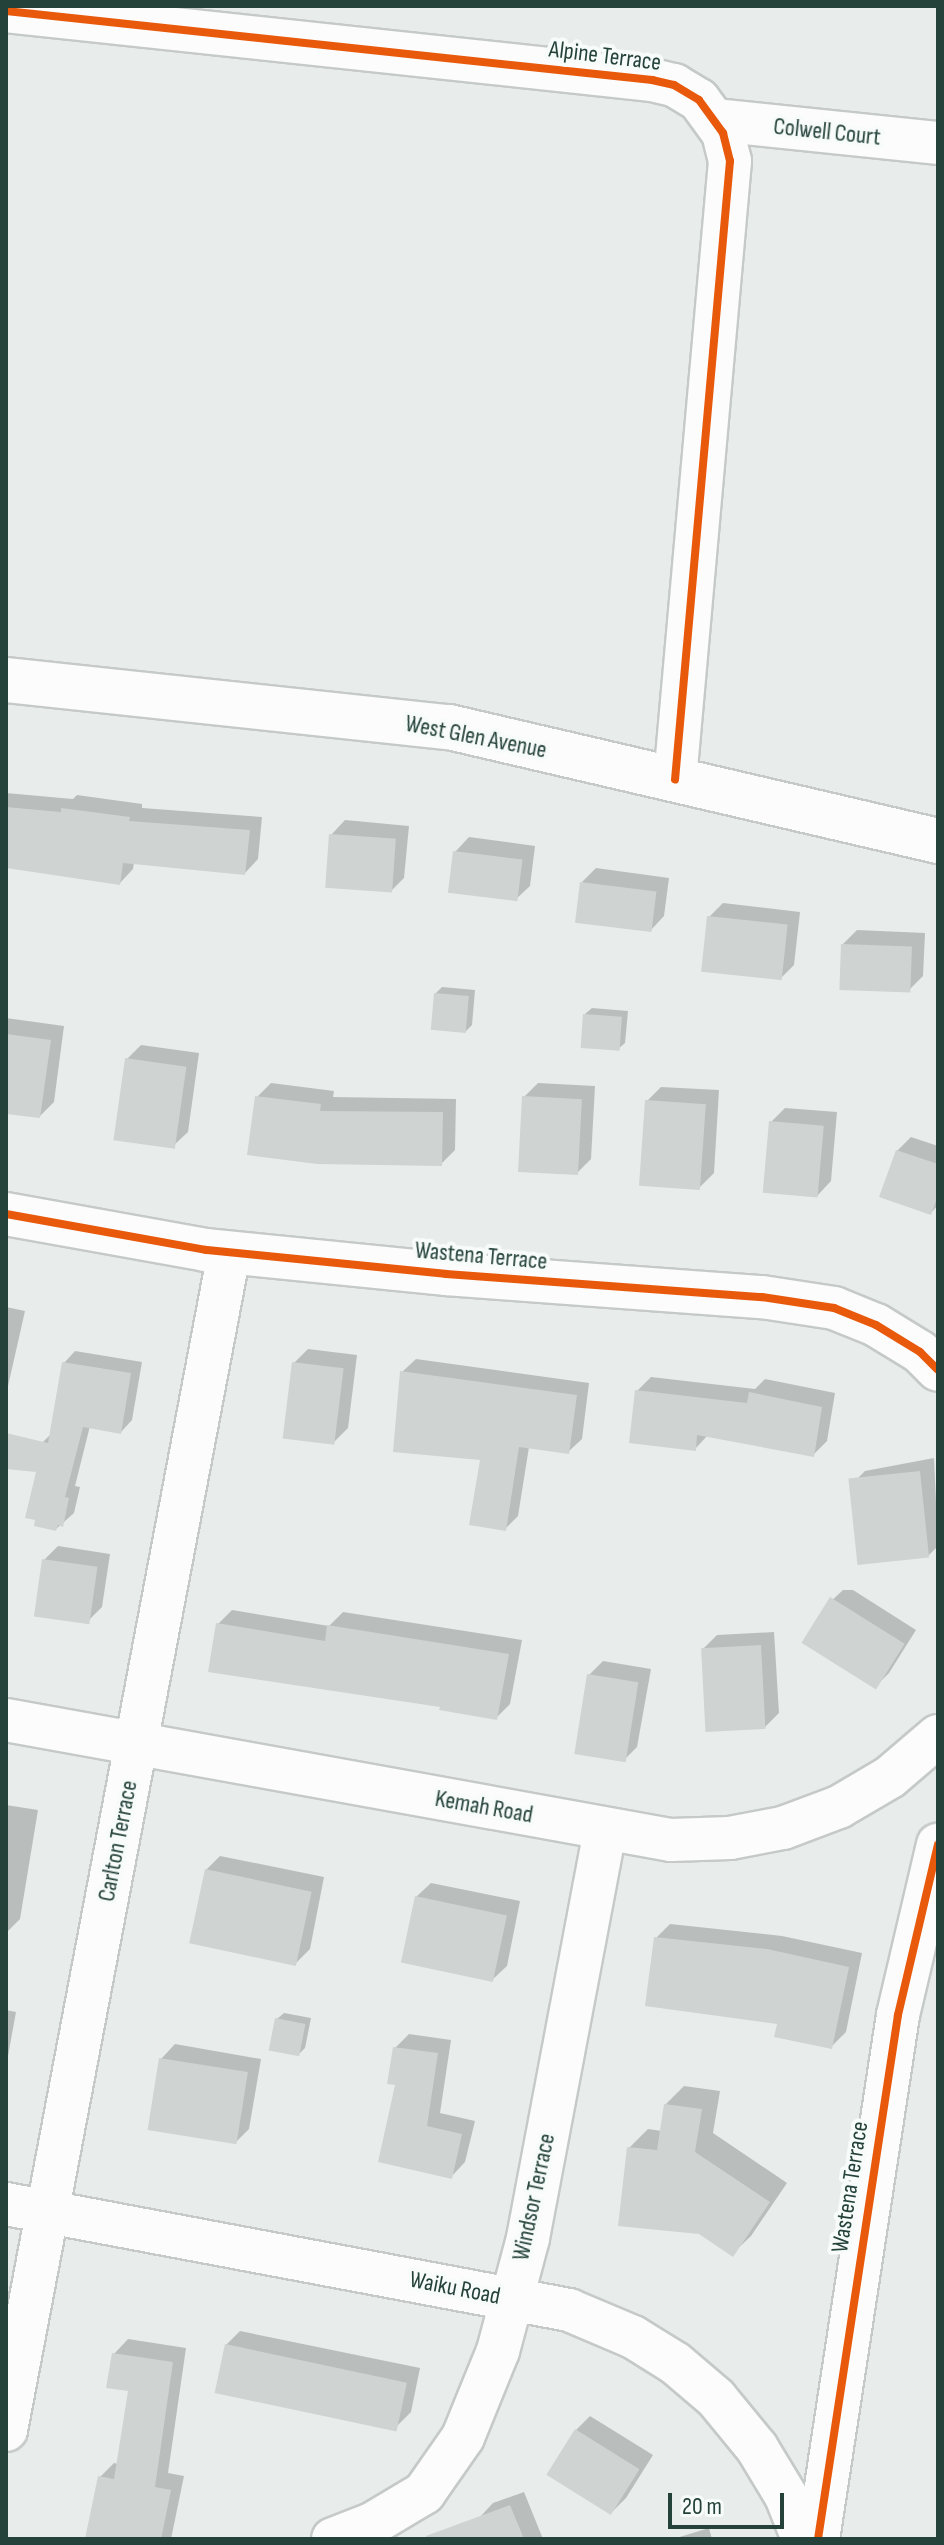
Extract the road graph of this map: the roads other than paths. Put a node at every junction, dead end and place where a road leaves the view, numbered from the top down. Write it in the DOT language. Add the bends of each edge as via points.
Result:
graph roads {
  1 [pos="6,11"];
  2 [pos="716,120"];
  3 [pos="938,143"];
  4 [pos="6,680"];
  5 [pos="675,780"];
  6 [pos="938,841"];
  7 [pos="6,1214"];
  8 [pos="229,1253"];
  9 [pos="938,1370"];
  10 [pos="6,1720"];
  11 [pos="938,1736"];
  12 [pos="136,1744"];
  13 [pos="605,1830"];
  14 [pos="938,1845"];
  15 [pos="6,2204"];
  16 [pos="47,2212"];
  17 [pos="512,2298"];
  18 [pos="6,2430"];
  19 [pos="333,2539"];
  20 [pos="803,2539"];
  21 [pos="818,2539"];
  1 -- 2 [label="street, Alpine Terrace" via="652,80 674,85 699,100"];
  2 -- 3 [label="street, Colwell Court"];
  2 -- 5 [label="street, Alpine Terrace" via="730,161"];
  4 -- 5 [label="street, West Glen Avenue" via="449,727"];
  5 -- 6 [label="street, West Glen Avenue"];
  7 -- 8 [label="street, Wastena Terrace"];
  8 -- 9 [label="street, Wastena Terrace" via="762,1297 834,1308 876,1325"];
  8 -- 12 [label="street, Carlton Terrace"];
  10 -- 12 [label="street, Kemah Road"];
  11 -- 13 [label="street, Kemah Road" via="890,1777 839,1807 783,1828 730,1838 671,1840"];
  12 -- 13 [label="street, Kemah Road"];
  12 -- 16 [label="street, Carlton Terrace"];
  13 -- 17 [label="street, Windsor Terrace"];
  14 -- 21 [label="street, Wastena Terrace" via="898,2015"];
  15 -- 16 [label="street, Waiku Road"];
  16 -- 17 [label="street, Waiku Road"];
  16 -- 18 [label="street, Carlton Terrace"];
  17 -- 19 [label="street, Windsor Terrace" via="498,2351 463,2437 424,2493 372,2524"];
  17 -- 20 [label="street, Waiku Road" via="569,2310 633,2337 675,2363 716,2398 757,2448 786,2496"];
}
